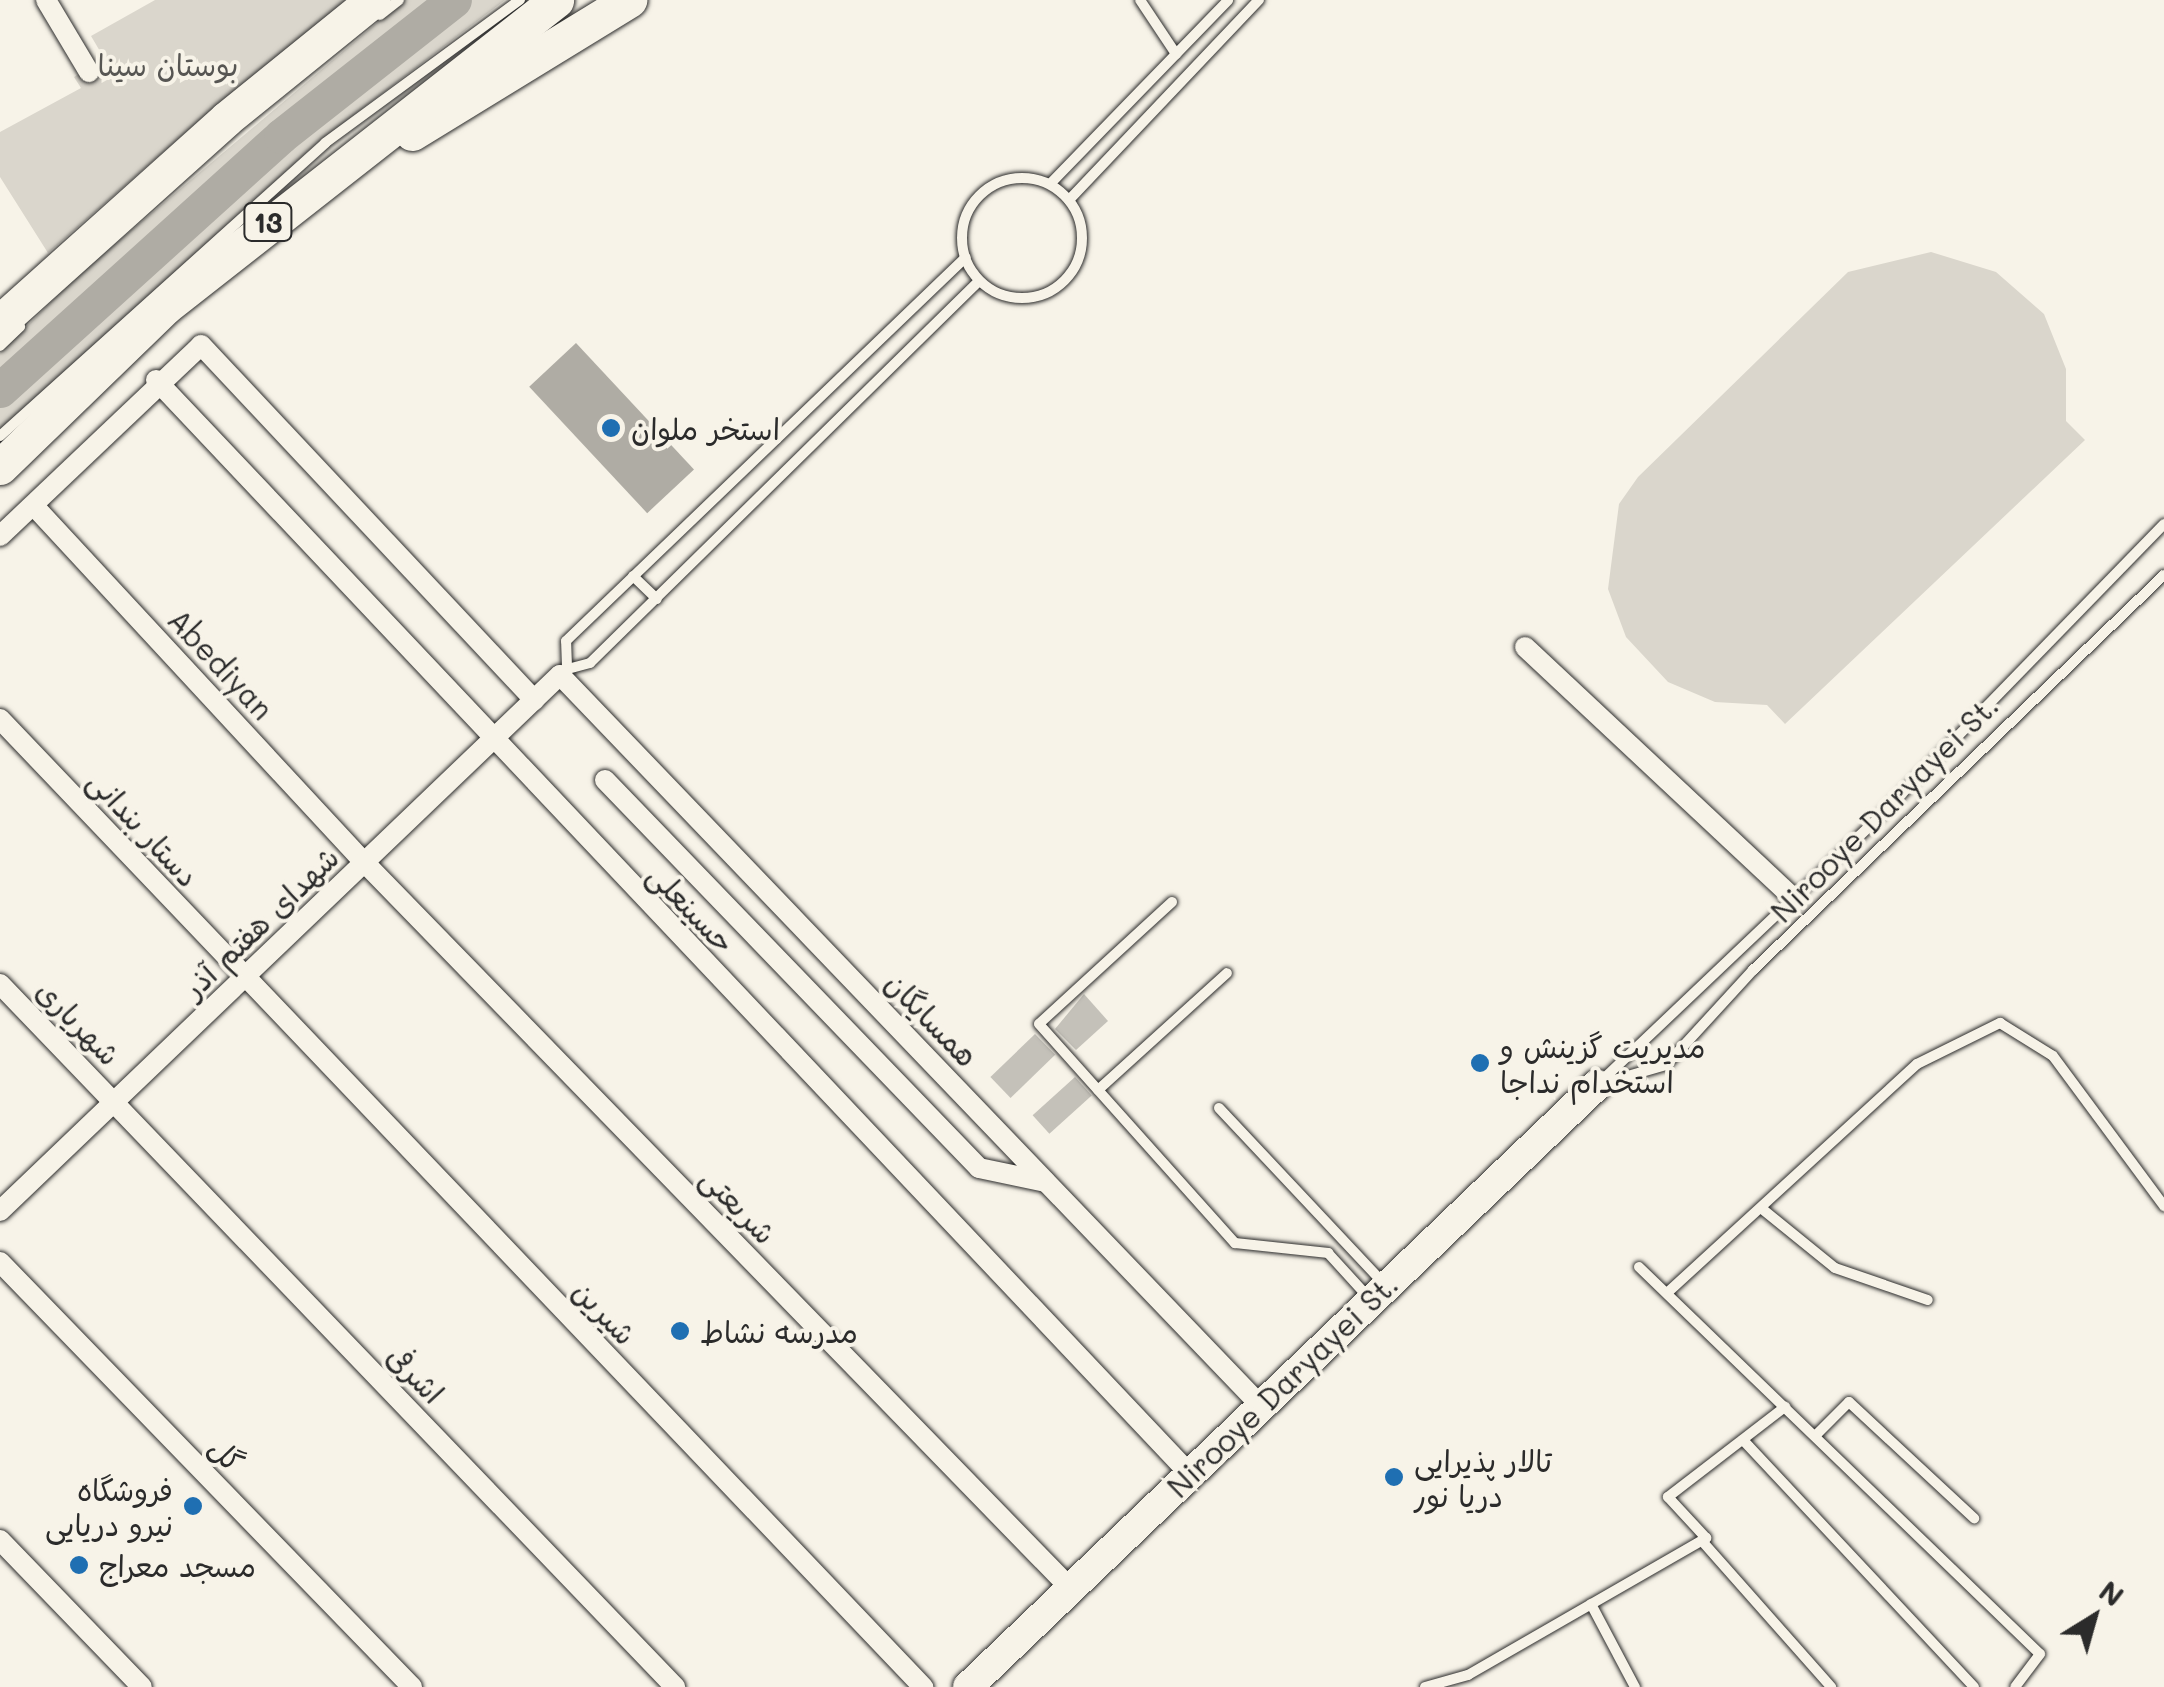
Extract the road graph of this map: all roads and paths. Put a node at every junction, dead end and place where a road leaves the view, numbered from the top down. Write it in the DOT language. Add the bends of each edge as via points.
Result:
graph roads {
  1 [pos="46,0"];
  2 [pos="373,0"];
  3 [pos="399,0"];
  4 [pos="520,0"];
  5 [pos="556,0"];
  6 [pos="629,0"];
  7 [pos="1140,0"];
  8 [pos="1228,0"];
  9 [pos="1259,0"];
  10 [pos="1176,54"];
  11 [pos="89,72"];
  12 [pos="1050,184"];
  13 [pos="1069,200"];
  14 [pos="227,255"];
  15 [pos="966,257"];
  16 [pos="979,281"];
  17 [pos="0,322"];
  18 [pos="0,346"];
  19 [pos="156,380"];
  20 [pos="0,436"];
  21 [pos="0,467"];
  22 [pos="34,506"];
  23 [pos="2164,524"];
  24 [pos="0,536"];
  25 [pos="633,576"];
  26 [pos="2164,576"];
  27 [pos="656,599"];
  28 [pos="1526,647"];
  29 [pos="564,671"];
  30 [pos="534,700"];
  31 [pos="0,719"];
  32 [pos="492,742"];
  33 [pos="605,780"];
  34 [pos="365,863"];
  35 [pos="1794,899"];
  36 [pos="1172,902"];
  37 [pos="1227,973"];
  38 [pos="244,979"];
  39 [pos="0,984"];
  40 [pos="1597,1085"];
  41 [pos="1098,1090"];
  42 [pos="114,1103"];
  43 [pos="1220,1108"];
  44 [pos="1046,1182"];
  45 [pos="2164,1206"];
  46 [pos="1760,1208"];
  47 [pos="0,1211"];
  48 [pos="0,1262"];
  49 [pos="1639,1267"];
  50 [pos="1378,1293"];
  51 [pos="1667,1293"];
  52 [pos="1928,1300"];
  53 [pos="1260,1405"];
  54 [pos="1786,1407"];
  55 [pos="1815,1436"];
  56 [pos="1743,1440"];
  57 [pos="1190,1473"];
  58 [pos="1974,1518"];
  59 [pos="0,1540"];
  60 [pos="1702,1541"];
  61 [pos="1070,1588"];
  62 [pos="1591,1604"];
  63 [pos="142,1687"];
  64 [pos="412,1687"];
  65 [pos="675,1687"];
  66 [pos="923,1687"];
  67 [pos="968,1687"];
  68 [pos="1427,1687"];
  69 [pos="1635,1687"];
  70 [pos="1832,1687"];
  71 [pos="1974,1687"];
  72 [pos="2015,1687"];
  1 -- 11 [label="street"];
  2 -- 17 [label="highway" via="211,131"];
  3 -- 18 [label="lane" via="218,147"];
  4 -- 20 [label="lane" via="325,143"];
  5 -- 14 [label="highway, 13"];
  6 -- 14 [label="highway"];
  7 -- 10 [label="lane"];
  8 -- 10 [label="lane"];
  9 -- 13 [label="lane"];
  10 -- 12 [label="lane"];
  12 -- 13 [label="lane"];
  12 -- 15 [label="lane" via="1013,178 979,194 962,228"];
  13 -- 16 [label="lane" via="1083,233 1081,254 1057,288 1017,298"];
  14 -- 21 [label="highway, 13"];
  15 -- 16 [label="lane"];
  15 -- 25 [label="lane"];
  16 -- 27 [label="lane"];
  19 -- 22 [label="street"];
  19 -- 30 [label="street" via="201,346"];
  19 -- 32 [label="street, حسینعلی"];
  22 -- 24 [label="street"];
  22 -- 34 [label="street, Abediyan"];
  23 -- 35 [label="lane, Nirooye Daryayei St."];
  25 -- 27 [label="lane"];
  25 -- 29 [label="lane" via="566,640"];
  26 -- 40 [label="lane, Nirooye Daryayei St." via="1753,970 1666,1065"];
  27 -- 29 [label="lane" via="590,663"];
  28 -- 35 [label="street"];
  29 -- 30 [label="street, شهدای هفتم آذر"];
  29 -- 44 [label="street, همسایگان"];
  30 -- 32 [label="street, شهدای هفتم آذر"];
  31 -- 38 [label="street, دستار بندانی"];
  32 -- 34 [label="street, شهدای هفتم آذر"];
  32 -- 57 [label="street, حسینعلی"];
  33 -- 44 [label="street" via="979,1168"];
  34 -- 38 [label="street, شهدای هفتم آذر"];
  34 -- 61 [label="street, شریعتی"];
  35 -- 40 [label="lane, Nirooye Daryayei St."];
  36 -- 41 [label="lane" via="1039,1024"];
  37 -- 41 [label="lane"];
  38 -- 42 [label="street, شهدای هفتم آذر"];
  38 -- 66 [label="street, شیرین"];
  39 -- 42 [label="street, شهریاری"];
  40 -- 50 [label="main road, Nirooye Daryayei St."];
  41 -- 50 [label="lane" via="1235,1243 1328,1253"];
  42 -- 47 [label="street, شهدای هفتم آذر"];
  42 -- 65 [label="street, اشرفی"];
  43 -- 50 [label="lane"];
  44 -- 53 [label="street, همسایگان"];
  45 -- 46 [label="lane" via="2054,1056 2000,1023 1918,1064"];
  46 -- 51 [label="lane"];
  46 -- 52 [label="lane" via="1835,1268"];
  48 -- 64 [label="street, گل"];
  49 -- 51 [label="lane"];
  50 -- 53 [label="main road, Nirooye Daryayei St."];
  51 -- 54 [label="lane"];
  53 -- 57 [label="main road, Nirooye Daryayei St."];
  54 -- 55 [label="lane"];
  54 -- 56 [label="lane"];
  55 -- 58 [label="lane" via="1849,1402"];
  55 -- 72 [label="lane" via="2040,1654"];
  56 -- 60 [label="lane" via="1668,1497"];
  56 -- 71 [label="lane"];
  57 -- 61 [label="main road, Nirooye Daryayei St."];
  59 -- 63 [label="street"];
  60 -- 62 [label="lane"];
  60 -- 70 [label="lane"];
  61 -- 67 [label="main road, Nirooye Daryayei St."];
  62 -- 68 [label="lane" via="1468,1675"];
  62 -- 69 [label="lane"];
}
